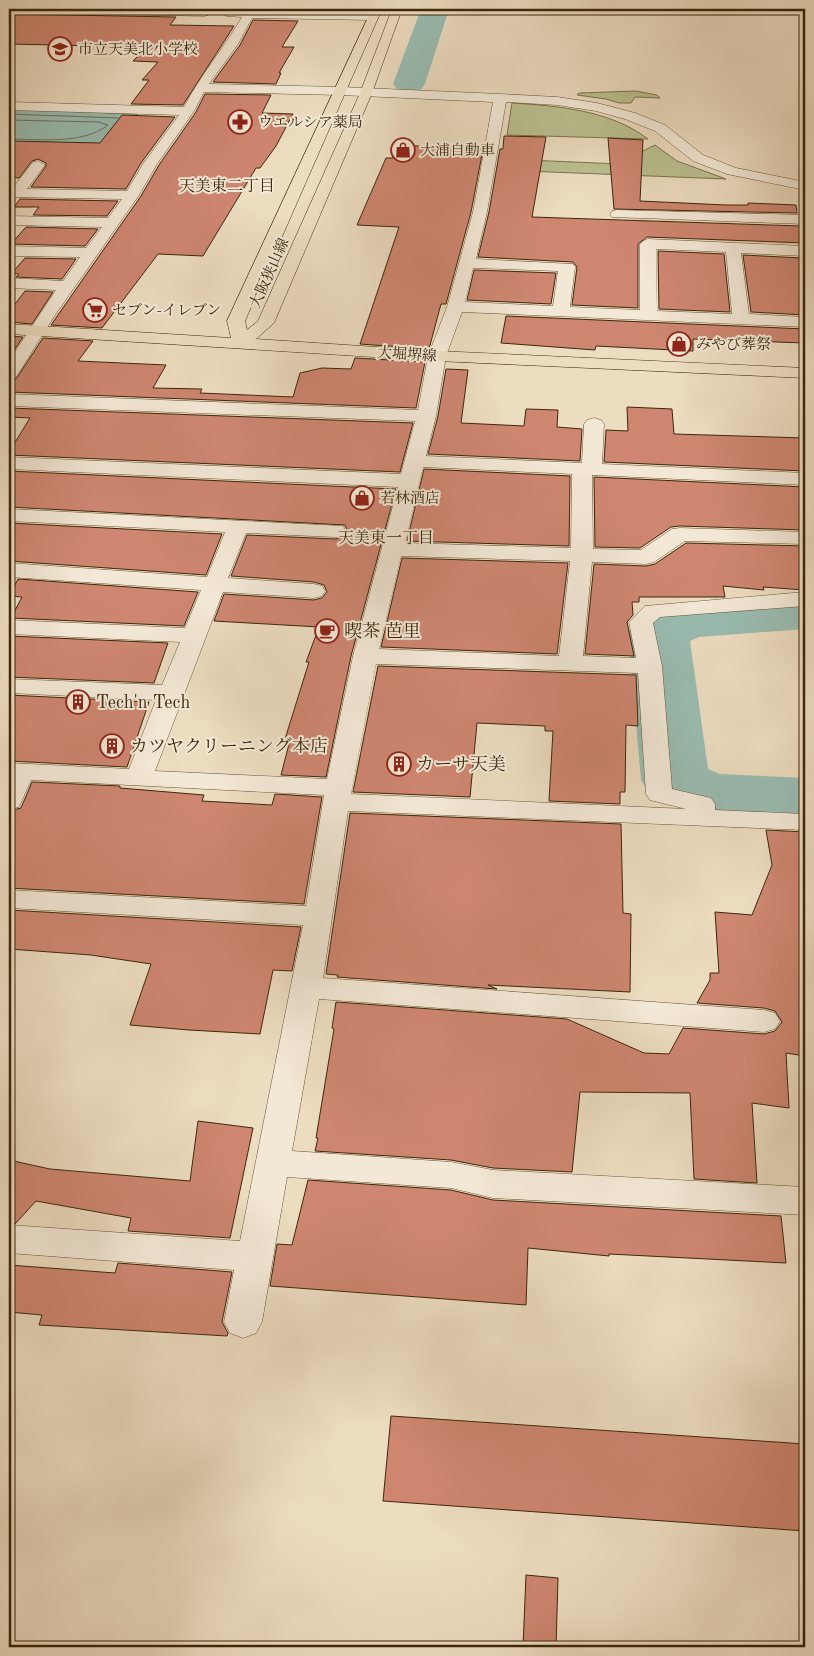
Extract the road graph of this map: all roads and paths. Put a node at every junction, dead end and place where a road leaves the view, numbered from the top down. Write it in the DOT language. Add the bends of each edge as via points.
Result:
graph roads {
  1 [pos="9,9"];
  2 [pos="397,9"];
  3 [pos="206,11"];
  4 [pos="375,13"];
  5 [pos="248,14"];
  6 [pos="200,88"];
  7 [pos="341,91"];
  8 [pos="366,93"];
  9 [pos="500,98"];
  10 [pos="9,106"];
  11 [pos="188,112"];
  12 [pos="38,165"];
  13 [pos="805,186"];
  14 [pos="12,193"];
  15 [pos="132,195"];
  16 [pos="617,214"];
  17 [pos="9,220"];
  18 [pos="805,220"];
  19 [pos="112,223"];
  20 [pos="733,247"];
  21 [pos="9,250"];
  22 [pos="805,251"];
  23 [pos="91,254"];
  24 [pos="466,263"];
  25 [pos="9,284"];
  26 [pos="69,286"];
  27 [pos="455,307"];
  28 [pos="561,312"];
  29 [pos="650,316"];
  30 [pos="741,320"];
  31 [pos="805,322"];
  32 [pos="9,329"];
  33 [pos="38,331"];
  34 [pos="241,343"];
  35 [pos="438,356"];
  36 [pos="9,374"];
  37 [pos="805,374"];
  38 [pos="9,400"];
  39 [pos="426,416"];
  40 [pos="594,424"];
  41 [pos="9,463"];
  42 [pos="587,469"];
  43 [pos="412,471"];
  44 [pos="805,479"];
  45 [pos="9,514"];
  46 [pos="238,526"];
  47 [pos="335,531"];
  48 [pos="805,538"];
  49 [pos="392,549"];
  50 [pos="582,554"];
  51 [pos="9,570"];
  52 [pos="215,584"];
  53 [pos="314,591"];
  54 [pos="805,599"];
  55 [pos="9,627"];
  56 [pos="195,636"];
  57 [pos="365,656"];
  58 [pos="570,663"];
  59 [pos="650,666"];
  60 [pos="9,686"];
  61 [pos="170,693"];
  62 [pos="15,771"];
  63 [pos="139,778"];
  64 [pos="338,795"];
  65 [pos="9,801"];
  66 [pos="703,818"];
  67 [pos="805,822"];
  68 [pos="9,900"];
  69 [pos="319,916"];
  70 [pos="306,987"];
  71 [pos="764,1021"];
  72 [pos="273,1163"];
  73 [pos="805,1201"];
  74 [pos="9,1239"];
  75 [pos="256,1257"];
  76 [pos="243,1322"];
  1 -- 3 [label="street"];
  2 -- 8 [label="main road, 大阪狭山線"];
  3 -- 5 [label="street"];
  4 -- 5 [label="street"];
  4 -- 7 [label="main road, 大阪狭山線"];
  5 -- 6 [label="street" via="232,44"];
  6 -- 7 [label="street"];
  6 -- 11 [label="street"];
  7 -- 8 [label="street"];
  7 -- 34 [label="main road, 大阪狭山線" via="236,321"];
  8 -- 9 [label="street"];
  8 -- 34 [label="main road, 大阪狭山線" via="265,323"];
  9 -- 13 [label="street" via="597,106 660,128 698,158 732,171"];
  9 -- 24 [label="street" via="480,212"];
  10 -- 11 [label="street"];
  11 -- 15 [label="street"];
  12 -- 14 [label="street"];
  14 -- 15 [label="street"];
  15 -- 19 [label="street"];
  16 -- 18 [label="street"];
  17 -- 19 [label="street"];
  19 -- 23 [label="street"];
  20 -- 22 [label="street"];
  20 -- 29 [label="street" via="648,244"];
  20 -- 30 [label="street"];
  21 -- 23 [label="street"];
  23 -- 26 [label="street"];
  24 -- 27 [label="street"];
  24 -- 28 [label="street" via="567,267"];
  25 -- 26 [label="street"];
  26 -- 33 [label="street"];
  27 -- 28 [label="street"];
  27 -- 35 [label="street"];
  28 -- 29 [label="street"];
  29 -- 30 [label="street"];
  30 -- 31 [label="street"];
  32 -- 33 [label="main road, 大堀堺線"];
  33 -- 34 [label="main road, 大堀堺線"];
  33 -- 36 [label="street"];
  34 -- 35 [label="main road, 大堀堺線"];
  35 -- 37 [label="main road, 大堀堺線"];
  35 -- 39 [label="street"];
  38 -- 39 [label="street"];
  39 -- 43 [label="street"];
  40 -- 42 [label="street"];
  41 -- 43 [label="street"];
  42 -- 43 [label="street"];
  42 -- 44 [label="street"];
  42 -- 50 [label="street"];
  43 -- 49 [label="street"];
  45 -- 46 [label="street"];
  46 -- 47 [label="street"];
  46 -- 52 [label="street"];
  48 -- 50 [label="street" via="680,534 646,557"];
  49 -- 50 [label="street"];
  49 -- 57 [label="street"];
  50 -- 58 [label="street"];
  51 -- 52 [label="street"];
  52 -- 53 [label="street"];
  52 -- 56 [label="street"];
  54 -- 59 [label="street" via="652,611 641,622"];
  55 -- 56 [label="street"];
  56 -- 61 [label="street"];
  57 -- 58 [label="street"];
  57 -- 64 [label="street"];
  58 -- 59 [label="street"];
  59 -- 66 [label="street" via="659,794 701,804"];
  60 -- 61 [label="street"];
  61 -- 63 [label="street"];
  62 -- 63 [label="street"];
  62 -- 65 [label="street"];
  63 -- 64 [label="street"];
  64 -- 66 [label="street"];
  64 -- 69 [label="street"];
  66 -- 67 [label="street"];
  68 -- 69 [label="street"];
  69 -- 70 [label="street"];
  70 -- 71 [label="street"];
  70 -- 72 [label="street"];
  72 -- 73 [label="street" via="451,1175 493,1184"];
  72 -- 75 [label="street"];
  74 -- 75 [label="street"];
  75 -- 76 [label="street"];
}
